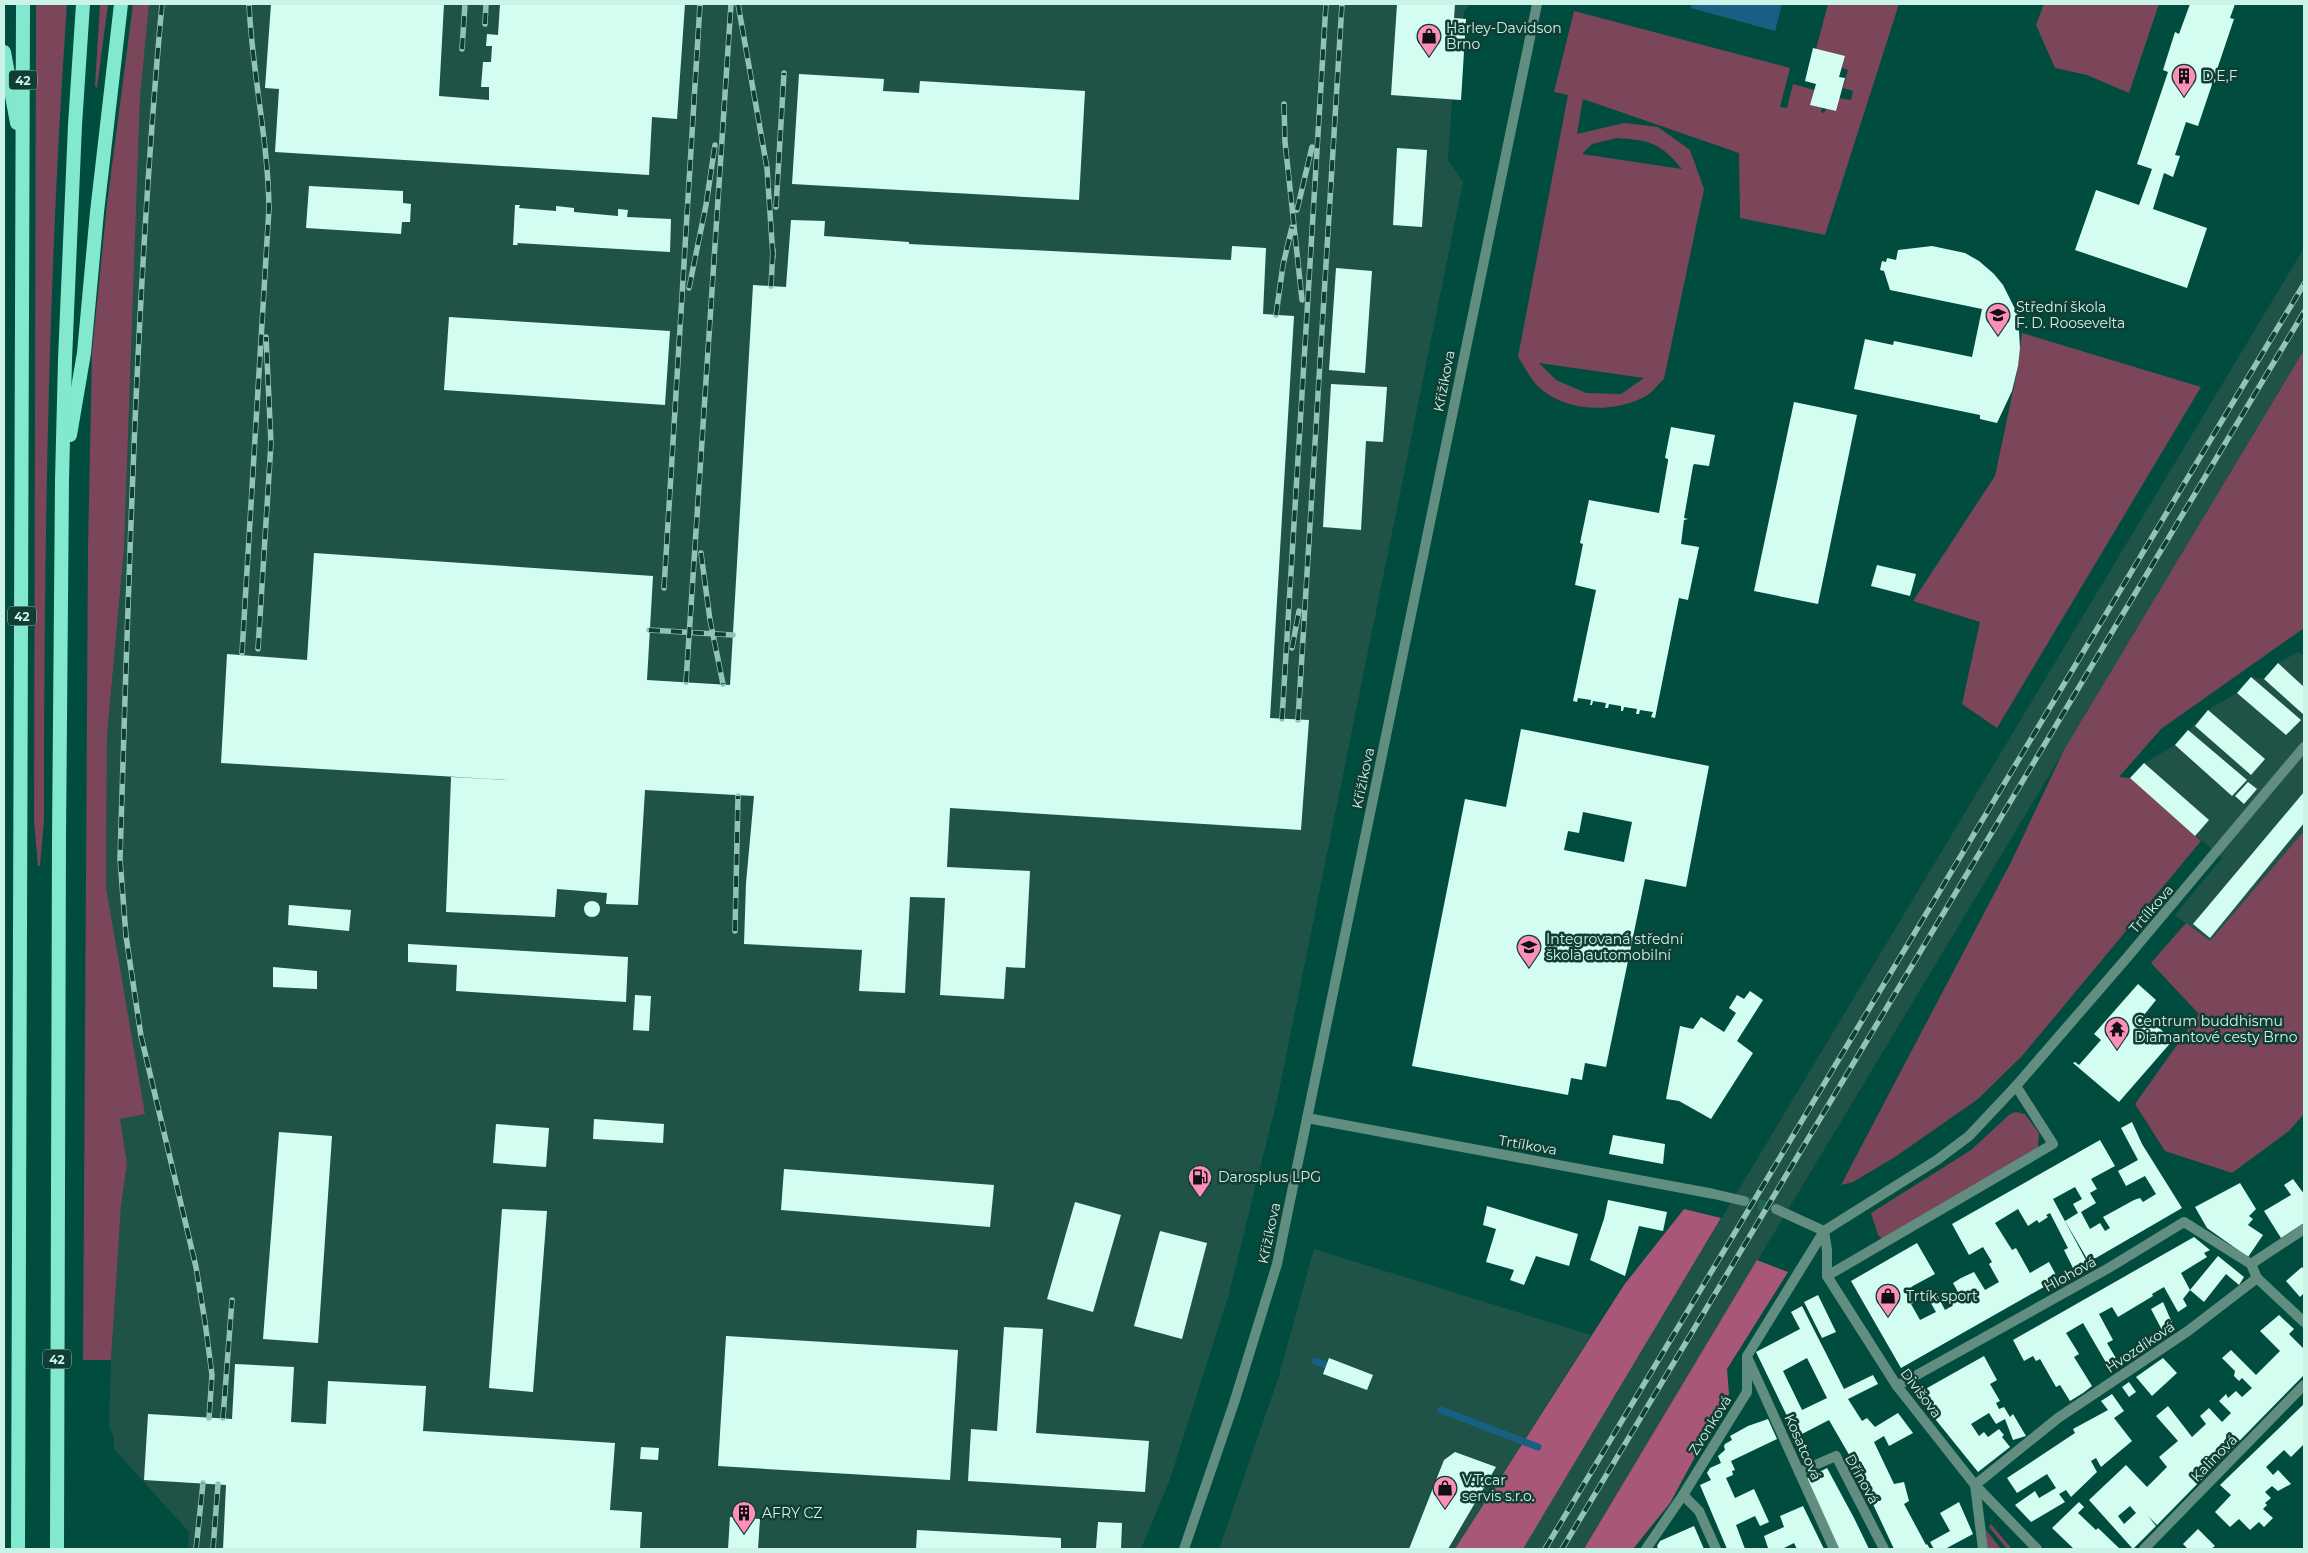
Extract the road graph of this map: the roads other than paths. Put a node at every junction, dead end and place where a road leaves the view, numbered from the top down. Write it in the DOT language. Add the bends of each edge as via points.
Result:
graph roads {
  1 [pos="23,4"];
  2 [pos="83,4"];
  3 [pos="121,4"];
  4 [pos="1537,4"];
  5 [pos="4,52"];
  6 [pos="23,155"];
  7 [pos="62,480"];
  8 [pos="2304,747"];
  9 [pos="2016,1086"];
  10 [pos="1307,1118"];
  11 [pos="1744,1201"];
  12 [pos="1776,1209"];
  13 [pos="2304,1229"];
  14 [pos="1824,1231"];
  15 [pos="2251,1264"];
  16 [pos="1827,1276"];
  17 [pos="2257,1278"];
  18 [pos="2304,1322"];
  19 [pos="1747,1356"];
  20 [pos="2304,1385"];
  21 [pos="1897,1386"];
  22 [pos="1799,1472"];
  23 [pos="1975,1485"];
  24 [pos="1683,1495"];
  25 [pos="18,1549"];
  26 [pos="57,1549"];
  27 [pos="1184,1549"];
  28 [pos="1646,1549"];
  29 [pos="1716,1549"];
  30 [pos="1834,1549"];
  31 [pos="1884,1549"];
  32 [pos="1983,1549"];
  33 [pos="2037,1549"];
  34 [pos="2144,1549"];
  1 -- 6 [label="highway, 42"];
  2 -- 7 [label="highway, 42" via="65,350"];
  3 -- 7 [label="highway, 42" via="84,353"];
  4 -- 10 [label="street, Křižíkova"];
  5 -- 6 [label="highway, 42"];
  6 -- 25 [label="highway, 42"];
  7 -- 26 [label="highway, 42"];
  8 -- 9 [label="street, Trtílkova"];
  9 -- 14 [label="street, Trtílkova" via="1969,1136 1937,1160"];
  9 -- 16 [label="street" via="2053,1144"];
  10 -- 11 [label="street, Trtílkova"];
  10 -- 27 [label="street, Křižíkova" via="1277,1264"];
  12 -- 14 [label="street"];
  13 -- 15 [label="street"];
  14 -- 16 [label="street"];
  14 -- 19 [label="street"];
  15 -- 17 [label="street"];
  15 -- 21 [label="street, Hlohová" via="2184,1222 2107,1269"];
  16 -- 21 [label="street, Divišova"];
  17 -- 18 [label="street"];
  17 -- 23 [label="street, Hvozdíková" via="2188,1332 2058,1418"];
  19 -- 22 [label="street, Kosatcová"];
  19 -- 24 [label="street, Zvonková" via="1747,1392"];
  20 -- 34 [label="street, Kalinová"];
  21 -- 23 [label="street, Divišova"];
  22 -- 30 [label="street, Kosatcová"];
  22 -- 31 [label="street, Dřínová" via="1836,1456"];
  23 -- 32 [label="street"];
  23 -- 33 [label="street, Divišova"];
  24 -- 28 [label="street, Zvonková"];
  24 -- 29 [label="street" via="1699,1511"];
}
